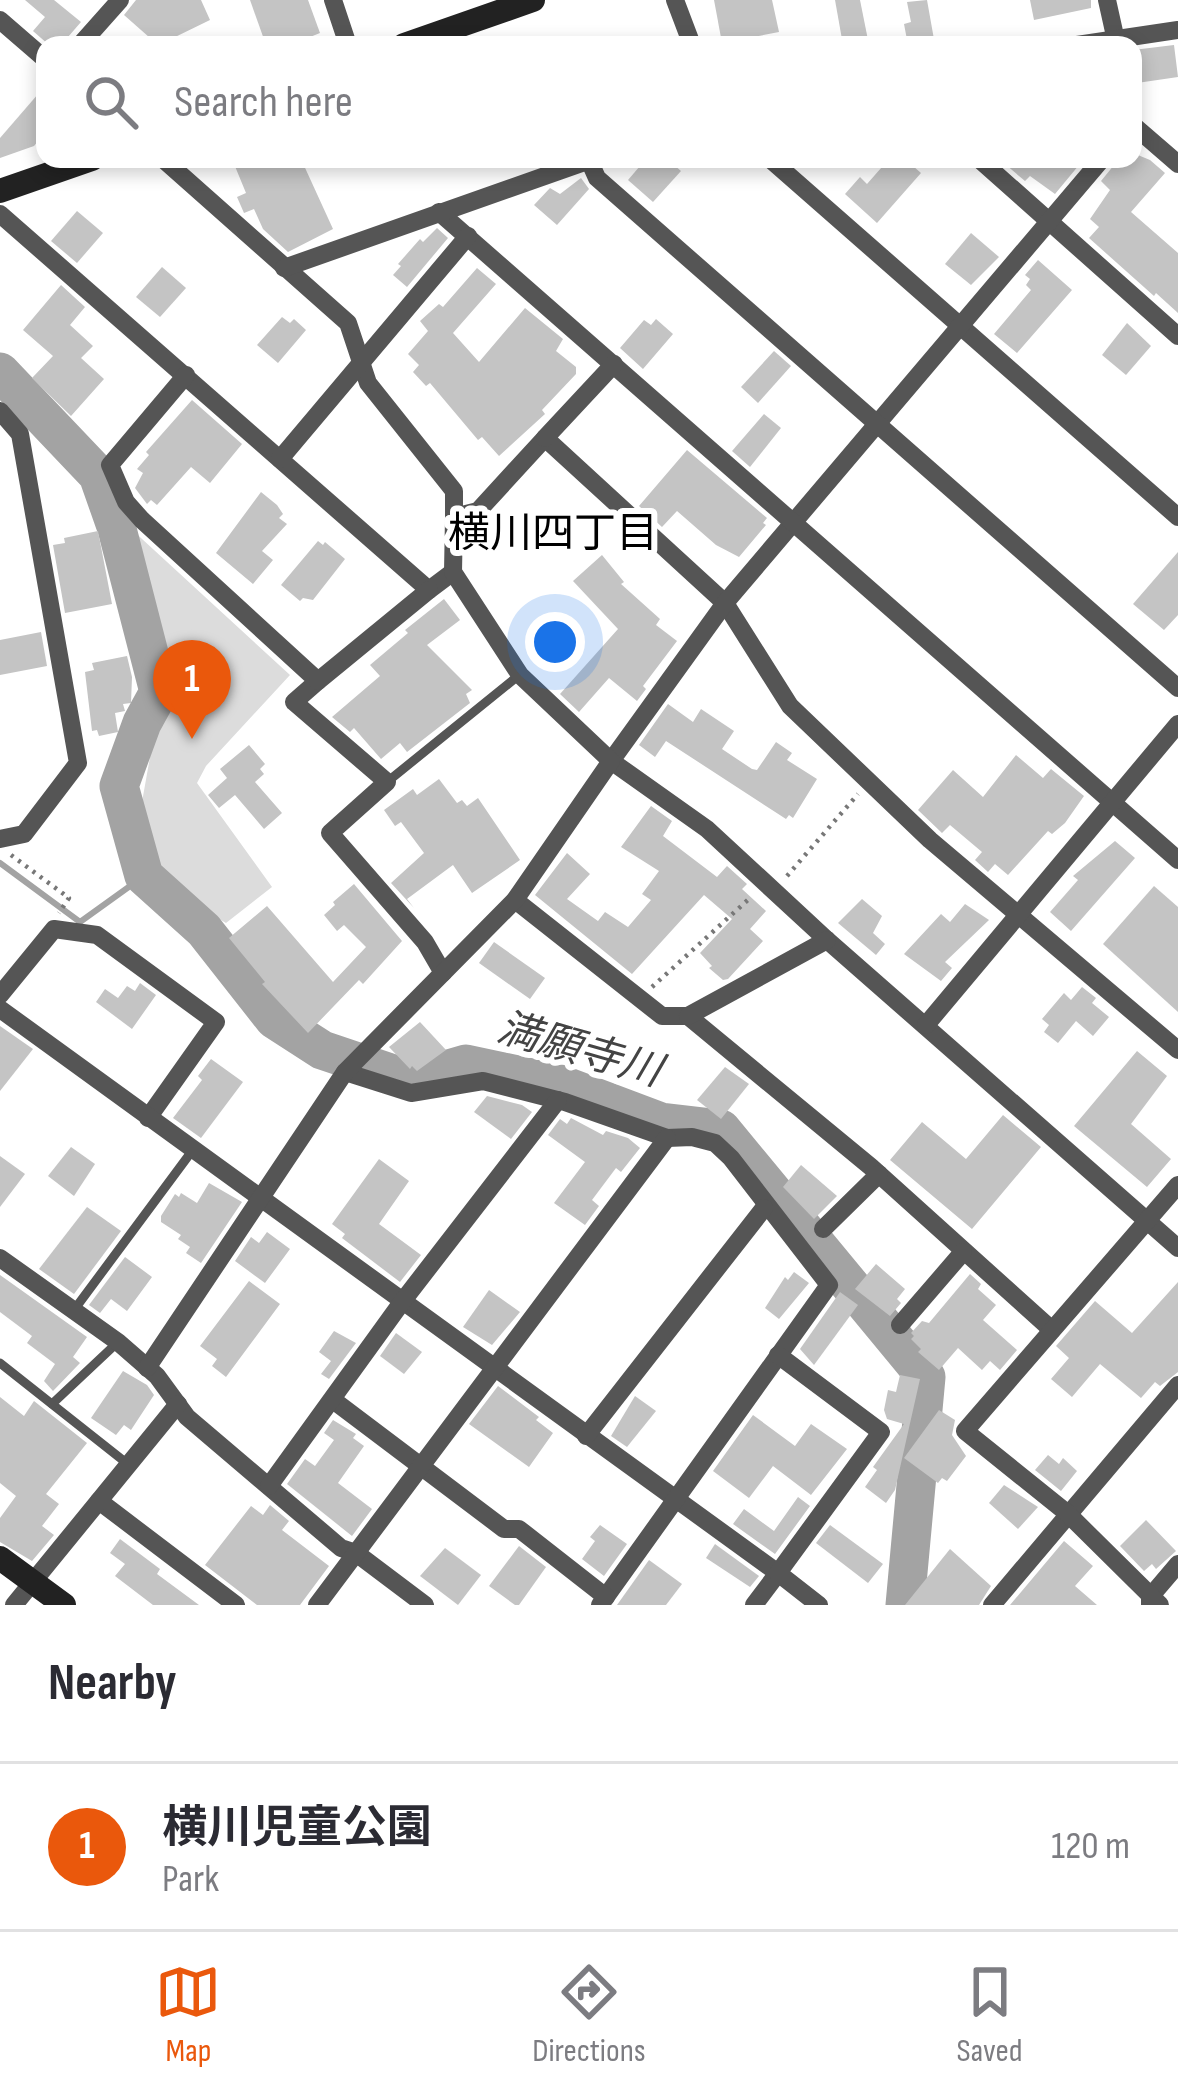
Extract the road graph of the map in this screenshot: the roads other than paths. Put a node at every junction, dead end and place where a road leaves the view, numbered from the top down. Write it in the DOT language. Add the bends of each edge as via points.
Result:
graph roads {
  1 [pos="120,0"];
  2 [pos="333,0"];
  3 [pos="533,0"];
  4 [pos="675,0"];
  5 [pos="1107,0"];
  6 [pos="0,20"];
  7 [pos="1178,30"];
  8 [pos="88,36"];
  9 [pos="346,36"];
  10 [pos="430,36"];
  11 [pos="689,36"];
  12 [pos="1115,36"];
  13 [pos="1142,36"];
  14 [pos="36,51"];
  15 [pos="1142,133"];
  16 [pos="1178,164"];
  17 [pos="66,168"];
  18 [pos="173,168"];
  19 [pos="568,168"];
  20 [pos="594,168"];
  21 [pos="780,168"];
  22 [pos="989,168"];
  23 [pos="1094,168"];
  24 [pos="0,191"];
  25 [pos="439,212"];
  26 [pos="0,214"];
  27 [pos="1049,221"];
  28 [pos="468,236"];
  29 [pos="284,268"];
  30 [pos="962,325"];
  31 [pos="1178,336"];
  32 [pos="361,363"];
  33 [pos="614,364"];
  34 [pos="186,375"];
  35 [pos="0,412"];
  36 [pos="877,424"];
  37 [pos="545,438"];
  38 [pos="280,459"];
  39 [pos="454,517"];
  40 [pos="1178,517"];
  41 [pos="795,522"];
  42 [pos="453,572"];
  43 [pos="429,590"];
  44 [pos="725,603"];
  45 [pos="520,675"];
  46 [pos="318,682"];
  47 [pos="1178,688"];
  48 [pos="1178,724"];
  49 [pos="611,761"];
  50 [pos="388,782"];
  51 [pos="1112,802"];
  52 [pos="0,843"];
  53 [pos="1178,860"];
  54 [pos="515,900"];
  55 [pos="1019,914"];
  56 [pos="827,940"];
  57 [pos="443,973"];
  58 [pos="0,995"];
  59 [pos="0,1009"];
  60 [pos="688,1016"];
  61 [pos="926,1025"];
  62 [pos="1178,1050"];
  63 [pos="354,1064"];
  64 [pos="558,1100"];
  65 [pos="148,1118"];
  66 [pos="667,1138"];
  67 [pos="193,1151"];
  68 [pos="879,1174"];
  69 [pos="1178,1185"];
  70 [pos="259,1199"];
  71 [pos="764,1208"];
  72 [pos="1148,1221"];
  73 [pos="823,1229"];
  74 [pos="1178,1248"];
  75 [pos="963,1252"];
  76 [pos="0,1258"];
  77 [pos="402,1302"];
  78 [pos="74,1310"];
  79 [pos="899,1325"];
  80 [pos="1052,1330"];
  81 [pos="118,1342"];
  82 [pos="778,1355"];
  83 [pos="0,1363"];
  84 [pos="147,1368"];
  85 [pos="494,1369"];
  86 [pos="1178,1385"];
  87 [pos="333,1400"];
  88 [pos="52,1404"];
  89 [pos="178,1405"];
  90 [pos="586,1436"];
  91 [pos="129,1465"];
  92 [pos="420,1468"];
  93 [pos="269,1486"];
  94 [pos="99,1501"];
  95 [pos="675,1501"];
  96 [pos="1067,1513"];
  97 [pos="356,1553"];
  98 [pos="0,1558"];
  99 [pos="1178,1564"];
  100 [pos="778,1573"];
  101 [pos="32,1581"];
  102 [pos="603,1601"];
  103 [pos="1154,1602"];
  104 [pos="14,1605"];
  105 [pos="64,1605"];
  106 [pos="236,1605"];
  107 [pos="317,1605"];
  108 [pos="425,1605"];
  109 [pos="754,1605"];
  110 [pos="819,1605"];
  111 [pos="992,1605"];
  1 -- 8 [label="street"];
  2 -- 9 [label="street"];
  3 -- 10 [label="street"];
  4 -- 11 [label="street"];
  5 -- 12 [label="street"];
  6 -- 14 [label="street"];
  7 -- 13 [label="street"];
  15 -- 16 [label="street"];
  17 -- 24 [label="street"];
  18 -- 29 [label="street"];
  19 -- 25 [label="street"];
  20 -- 36 [label="street"];
  21 -- 30 [label="street"];
  22 -- 27 [label="street"];
  23 -- 27 [label="street"];
  25 -- 28 [label="street"];
  25 -- 29 [label="street"];
  26 -- 34 [label="street"];
  27 -- 30 [label="street"];
  27 -- 31 [label="street"];
  28 -- 32 [label="street"];
  28 -- 33 [label="street"];
  29 -- 32 [label="street" via="348,323"];
  30 -- 36 [label="street"];
  30 -- 40 [label="street"];
  32 -- 38 [label="street"];
  32 -- 39 [label="street" via="368,383 454,491"];
  33 -- 37 [label="street"];
  33 -- 41 [label="street"];
  34 -- 38 [label="street"];
  34 -- 46 [label="street" via="110,465 142,520"];
  35 -- 52 [label="street" via="20,434 78,763 24,834"];
  36 -- 41 [label="street"];
  36 -- 47 [label="street"];
  37 -- 39 [label="street" via="478,511"];
  37 -- 44 [label="street"];
  38 -- 43 [label="street"];
  39 -- 42 [label="street"];
  41 -- 44 [label="street"];
  41 -- 51 [label="street"];
  42 -- 43 [label="street"];
  42 -- 45 [label="street"];
  43 -- 46 [label="street"];
  44 -- 49 [label="street"];
  44 -- 55 [label="street" via="790,706"];
  45 -- 49 [label="street"];
  45 -- 50 [label="lane"];
  46 -- 50 [label="street" via="294,702"];
  48 -- 51 [label="street"];
  49 -- 54 [label="street"];
  49 -- 56 [label="street" via="707,829"];
  50 -- 57 [label="street" via="330,833"];
  51 -- 53 [label="street"];
  51 -- 55 [label="street"];
  54 -- 57 [label="street"];
  54 -- 60 [label="street" via="662,1016"];
  55 -- 61 [label="street"];
  55 -- 62 [label="street"];
  56 -- 60 [label="street"];
  56 -- 61 [label="street"];
  57 -- 63 [label="street"];
  58 -- 65 [label="street" via="53,929 97,935 216,1022"];
  59 -- 65 [label="street"];
  60 -- 68 [label="street"];
  61 -- 72 [label="street"];
  63 -- 64 [label="street" via="411,1093 483,1081"];
  63 -- 70 [label="street"];
  64 -- 66 [label="street"];
  64 -- 77 [label="street"];
  65 -- 67 [label="street"];
  66 -- 82 [label="street" via="715,1144 731,1158 829,1285"];
  66 -- 85 [label="street"];
  67 -- 70 [label="street"];
  67 -- 78 [label="lane"];
  68 -- 73 [label="street"];
  68 -- 75 [label="street"];
  69 -- 72 [label="street"];
  70 -- 77 [label="street"];
  70 -- 84 [label="street"];
  71 -- 90 [label="street"];
  72 -- 74 [label="street"];
  72 -- 80 [label="street"];
  75 -- 79 [label="street"];
  75 -- 80 [label="street"];
  76 -- 78 [label="street"];
  77 -- 85 [label="street"];
  77 -- 87 [label="street"];
  78 -- 81 [label="street"];
  80 -- 96 [label="street" via="964,1431"];
  81 -- 84 [label="street"];
  81 -- 88 [label="lane"];
  82 -- 95 [label="street"];
  82 -- 100 [label="street" via="881,1432"];
  83 -- 88 [label="lane"];
  84 -- 89 [label="street"];
  85 -- 90 [label="street"];
  85 -- 92 [label="street"];
  86 -- 96 [label="street"];
  87 -- 92 [label="street"];
  87 -- 93 [label="street"];
  88 -- 91 [label="lane"];
  89 -- 91 [label="street"];
  89 -- 93 [label="street"];
  90 -- 95 [label="street"];
  91 -- 94 [label="street"];
  92 -- 97 [label="street"];
  92 -- 102 [label="street" via="504,1529 519,1529"];
  93 -- 97 [label="street"];
  94 -- 101 [label="street"];
  94 -- 106 [label="street"];
  95 -- 100 [label="street"];
  95 -- 102 [label="street"];
  96 -- 103 [label="street"];
  96 -- 111 [label="street"];
  97 -- 107 [label="street"];
  97 -- 108 [label="street"];
  98 -- 101 [label="street"];
  99 -- 103 [label="street"];
  100 -- 109 [label="street"];
  100 -- 110 [label="street"];
  101 -- 104 [label="street"];
  101 -- 105 [label="street"];
}
